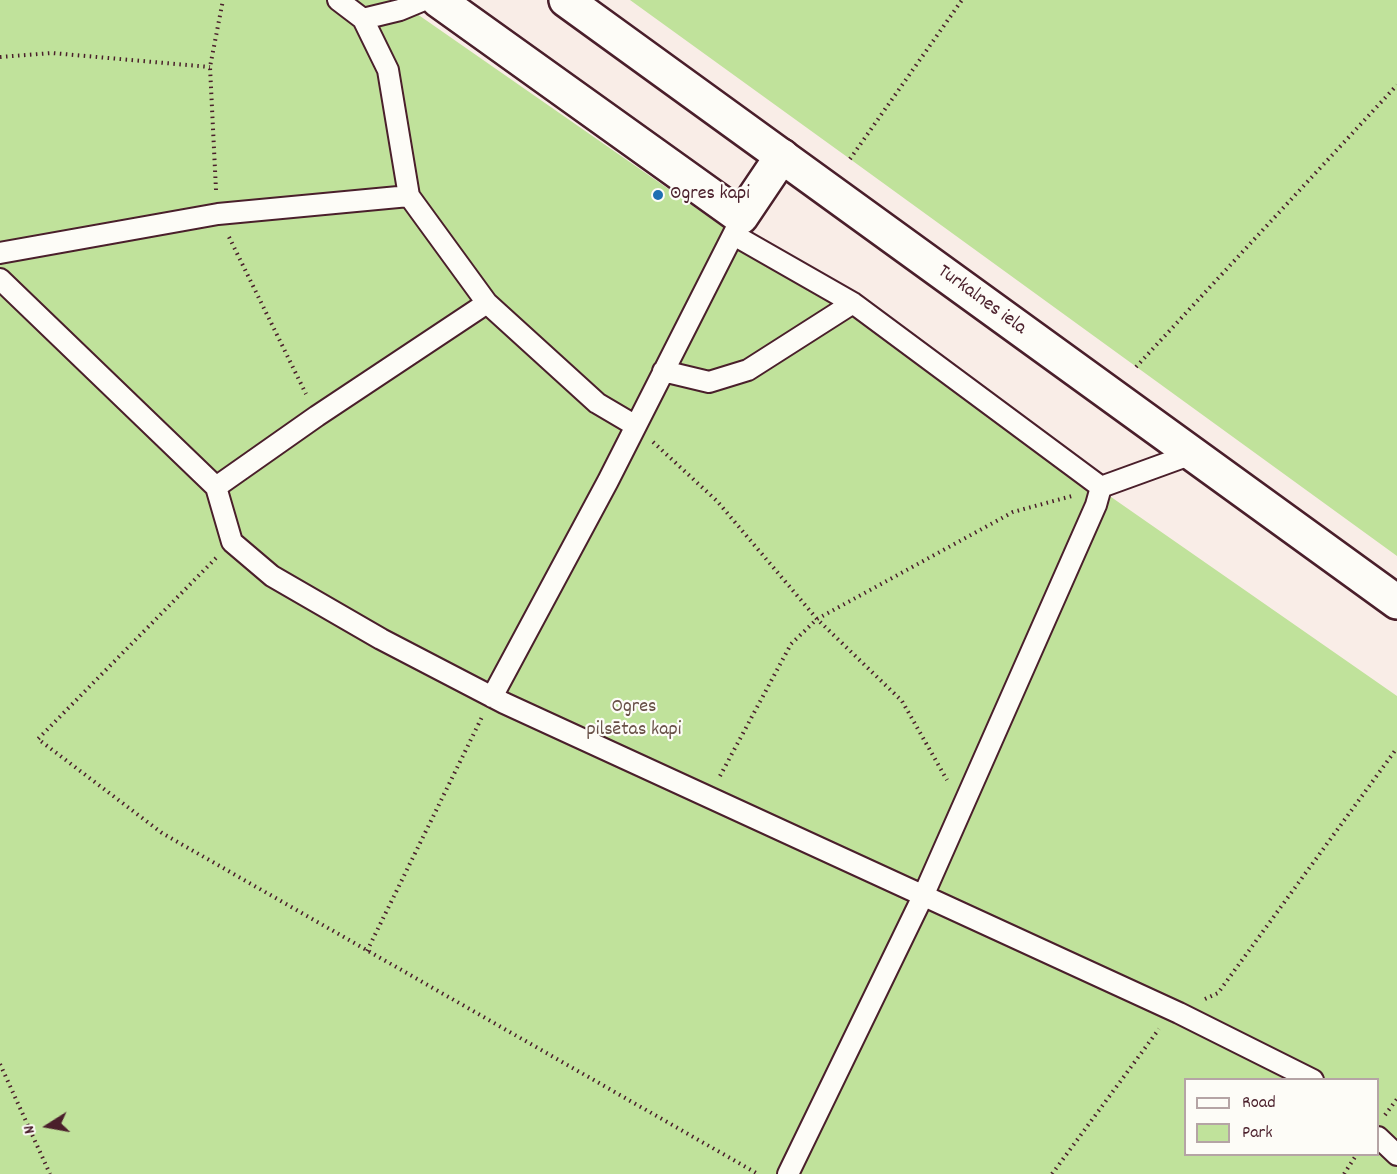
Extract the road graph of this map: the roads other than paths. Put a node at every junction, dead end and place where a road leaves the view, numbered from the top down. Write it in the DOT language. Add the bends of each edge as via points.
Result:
graph roads {
  1 [pos="338,0"];
  2 [pos="424,0"];
  3 [pos="438,0"];
  4 [pos="566,0"];
  5 [pos="363,19"];
  6 [pos="782,156"];
  7 [pos="409,196"];
  8 [pos="738,226"];
  9 [pos="0,253"];
  10 [pos="0,279"];
  11 [pos="487,303"];
  12 [pos="853,303"];
  13 [pos="663,371"];
  14 [pos="636,426"];
  15 [pos="1192,454"];
  16 [pos="216,487"];
  17 [pos="1101,487"];
  18 [pos="1397,602"];
  19 [pos="492,697"];
  20 [pos="924,894"];
  21 [pos="1309,1078"];
  22 [pos="1379,1139"];
  23 [pos="1397,1155"];
  24 [pos="788,1174"];
  1 -- 5 [label="street"];
  2 -- 5 [label="street"];
  3 -- 8 [label="main road"];
  4 -- 6 [label="main road, Turkalnes iela"];
  5 -- 7 [label="street" via="388,70"];
  6 -- 8 [label="main road"];
  6 -- 15 [label="main road, Turkalnes iela"];
  7 -- 9 [label="street" via="218,214"];
  7 -- 11 [label="street"];
  8 -- 12 [label="street"];
  8 -- 13 [label="street"];
  10 -- 16 [label="street"];
  11 -- 14 [label="street" via="597,403"];
  11 -- 16 [label="street"];
  12 -- 13 [label="street" via="748,370 709,382"];
  12 -- 17 [label="street"];
  13 -- 14 [label="street"];
  14 -- 19 [label="street"];
  15 -- 17 [label="street"];
  15 -- 18 [label="main road, Turkalnes iela"];
  16 -- 19 [label="street" via="232,542 272,576"];
  17 -- 20 [label="street"];
  19 -- 20 [label="street"];
  20 -- 21 [label="street"];
  20 -- 24 [label="street"];
  22 -- 23 [label="street"];
}
